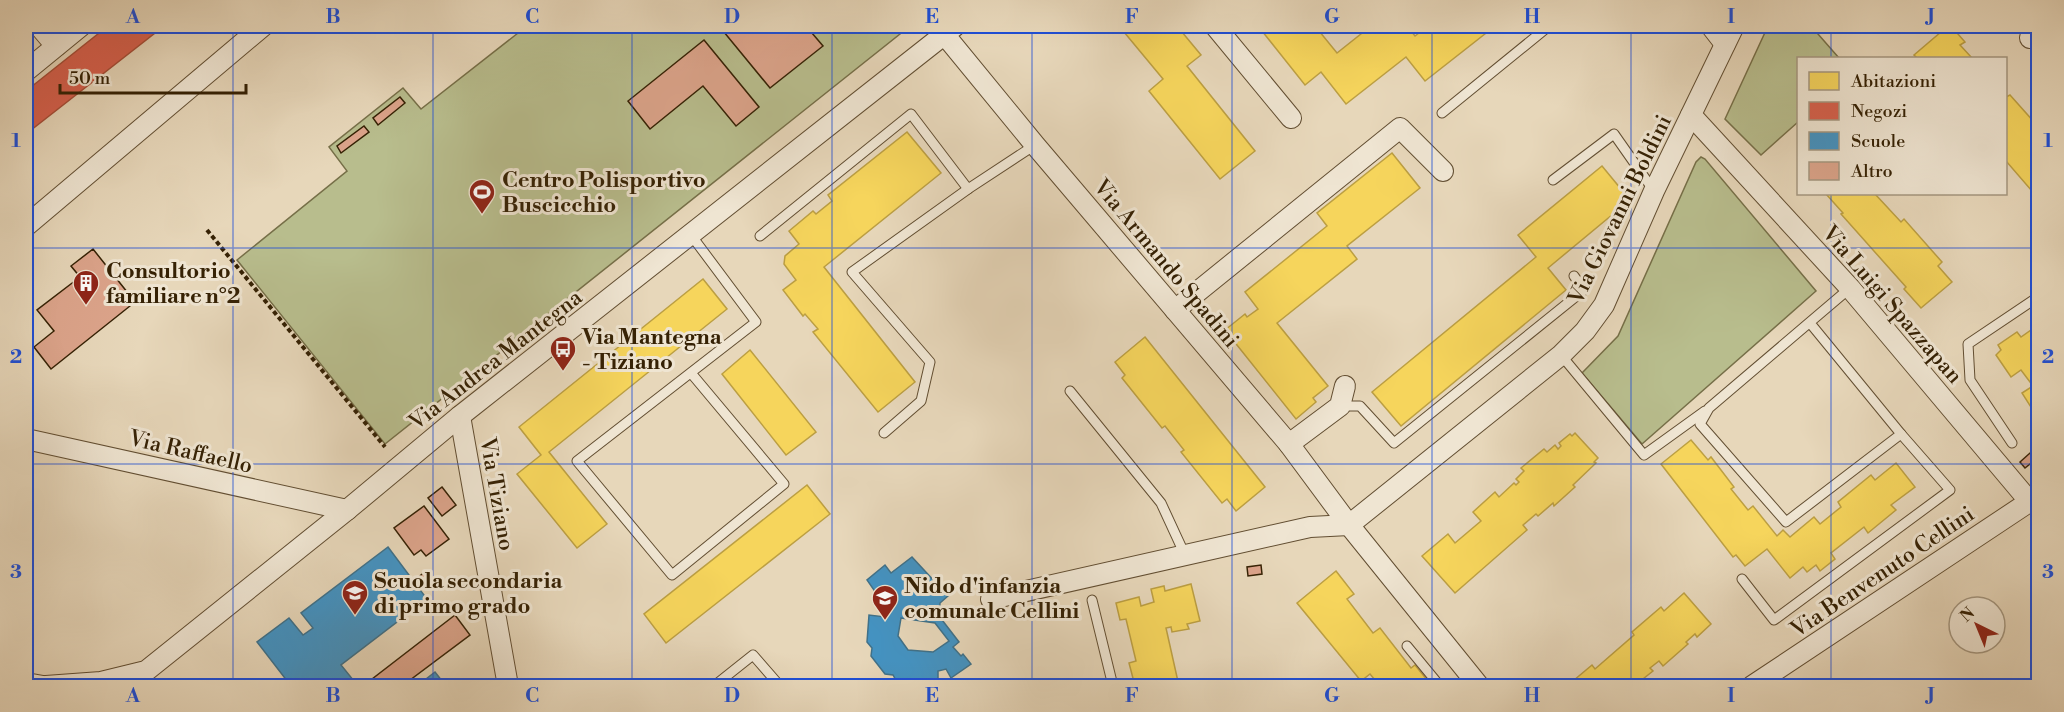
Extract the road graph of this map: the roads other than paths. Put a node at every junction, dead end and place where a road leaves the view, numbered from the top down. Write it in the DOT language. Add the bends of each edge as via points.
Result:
graph roads {
  1 [pos="39,26"];
  2 [pos="81,26"];
  3 [pos="263,26"];
  4 [pos="1215,26"];
  5 [pos="1549,26"];
  6 [pos="1711,26"];
  7 [pos="1734,26"];
  8 [pos="950,30"];
  9 [pos="1725,44"];
  10 [pos="56,46"];
  11 [pos="26,71"];
  12 [pos="1442,113"];
  13 [pos="1691,115"];
  14 [pos="1291,118"];
  15 [pos="1035,145"];
  16 [pos="1443,171"];
  17 [pos="1554,180"];
  18 [pos="968,189"];
  19 [pos="1654,191"];
  20 [pos="26,226"];
  21 [pos="691,235"];
  22 [pos="760,236"];
  23 [pos="1574,276"];
  24 [pos="1850,288"];
  25 [pos="2038,297"];
  26 [pos="1175,310"];
  27 [pos="1810,323"];
  28 [pos="1561,355"];
  29 [pos="691,373"];
  30 [pos="1346,386"];
  31 [pos="1071,392"];
  32 [pos="1340,406"];
  33 [pos="1709,408"];
  34 [pos="460,416"];
  35 [pos="884,433"];
  36 [pos="1901,434"];
  37 [pos="26,439"];
  38 [pos="2012,443"];
  39 [pos="1290,444"];
  40 [pos="2034,499"];
  41 [pos="347,510"];
  42 [pos="1349,525"];
  43 [pos="1185,555"];
  44 [pos="1742,579"];
  45 [pos="991,599"];
  46 [pos="1092,600"];
  47 [pos="1407,646"];
  48 [pos="26,683"];
  49 [pos="102,684"];
  50 [pos="45,687"];
  51 [pos="508,687"];
  52 [pos="714,687"];
  53 [pos="780,687"];
  54 [pos="1113,687"];
  55 [pos="1440,687"];
  56 [pos="1479,687"];
  57 [pos="1752,687"];
  1 -- 10 [label="street"];
  2 -- 10 [label="street"];
  3 -- 20 [label="street"];
  4 -- 14 [label="street"];
  5 -- 12 [label="lane"];
  6 -- 9 [label="street"];
  7 -- 9 [label="street, Via Giovanni Boldini"];
  8 -- 15 [label="street, Via Armando Spadini"];
  8 -- 21 [label="street, Via Andrea Mantegna"];
  9 -- 13 [label="street, Via Giovanni Boldini"];
  10 -- 11 [label="street"];
  13 -- 19 [label="street, Via Giovanni Boldini"];
  13 -- 24 [label="street, Via Luigi Spazzapan"];
  15 -- 18 [label="lane"];
  15 -- 26 [label="street, Via Armando Spadini"];
  16 -- 26 [label="street" via="1400,128"];
  17 -- 19 [label="lane" via="1614,134"];
  18 -- 22 [label="lane" via="911,114"];
  18 -- 35 [label="lane" via="852,272 930,362 921,401"];
  19 -- 28 [label="street, Via Giovanni Boldini" via="1604,305"];
  21 -- 29 [label="lane" via="756,322"];
  21 -- 34 [label="street, Via Andrea Mantegna"];
  23 -- 32 [label="lane" via="1584,290 1394,443 1360,406"];
  24 -- 27 [label="lane"];
  24 -- 40 [label="street, Via Luigi Spazzapan"];
  25 -- 38 [label="lane" via="1968,344 1970,381"];
  26 -- 39 [label="street, Via Armando Spadini"];
  27 -- 33 [label="lane"];
  27 -- 36 [label="lane"];
  28 -- 33 [label="lane" via="1644,455"];
  28 -- 42 [label="street, Via Giovanni Boldini"];
  29 -- 29 [label="lane" via="577,461 672,574 784,484"];
  30 -- 32 [label="street"];
  31 -- 43 [label="lane" via="1161,503"];
  32 -- 39 [label="street"];
  33 -- 36 [label="lane" via="1700,424 1786,522"];
  34 -- 41 [label="street, Via Andrea Mantegna"];
  34 -- 51 [label="street, Via Tiziano"];
  36 -- 44 [label="lane" via="1950,490 1774,620"];
  37 -- 41 [label="street, Via Raffaello"];
  39 -- 42 [label="street, Via Armando Spadini"];
  40 -- 57 [label="street, Via Benvenuto Cellini"];
  41 -- 49 [label="street, Via Andrea Mantegna" via="146,671"];
  42 -- 43 [label="street" via="1310,527"];
  42 -- 56 [label="street, Via Armando Spadini"];
  43 -- 45 [label="street"];
  46 -- 54 [label="lane"];
  47 -- 55 [label="lane"];
  48 -- 50 [label="street, Via Andrea Mantegna"];
  49 -- 50 [label="street, Via Andrea Mantegna"];
  52 -- 53 [label="lane" via="753,655"];
}
